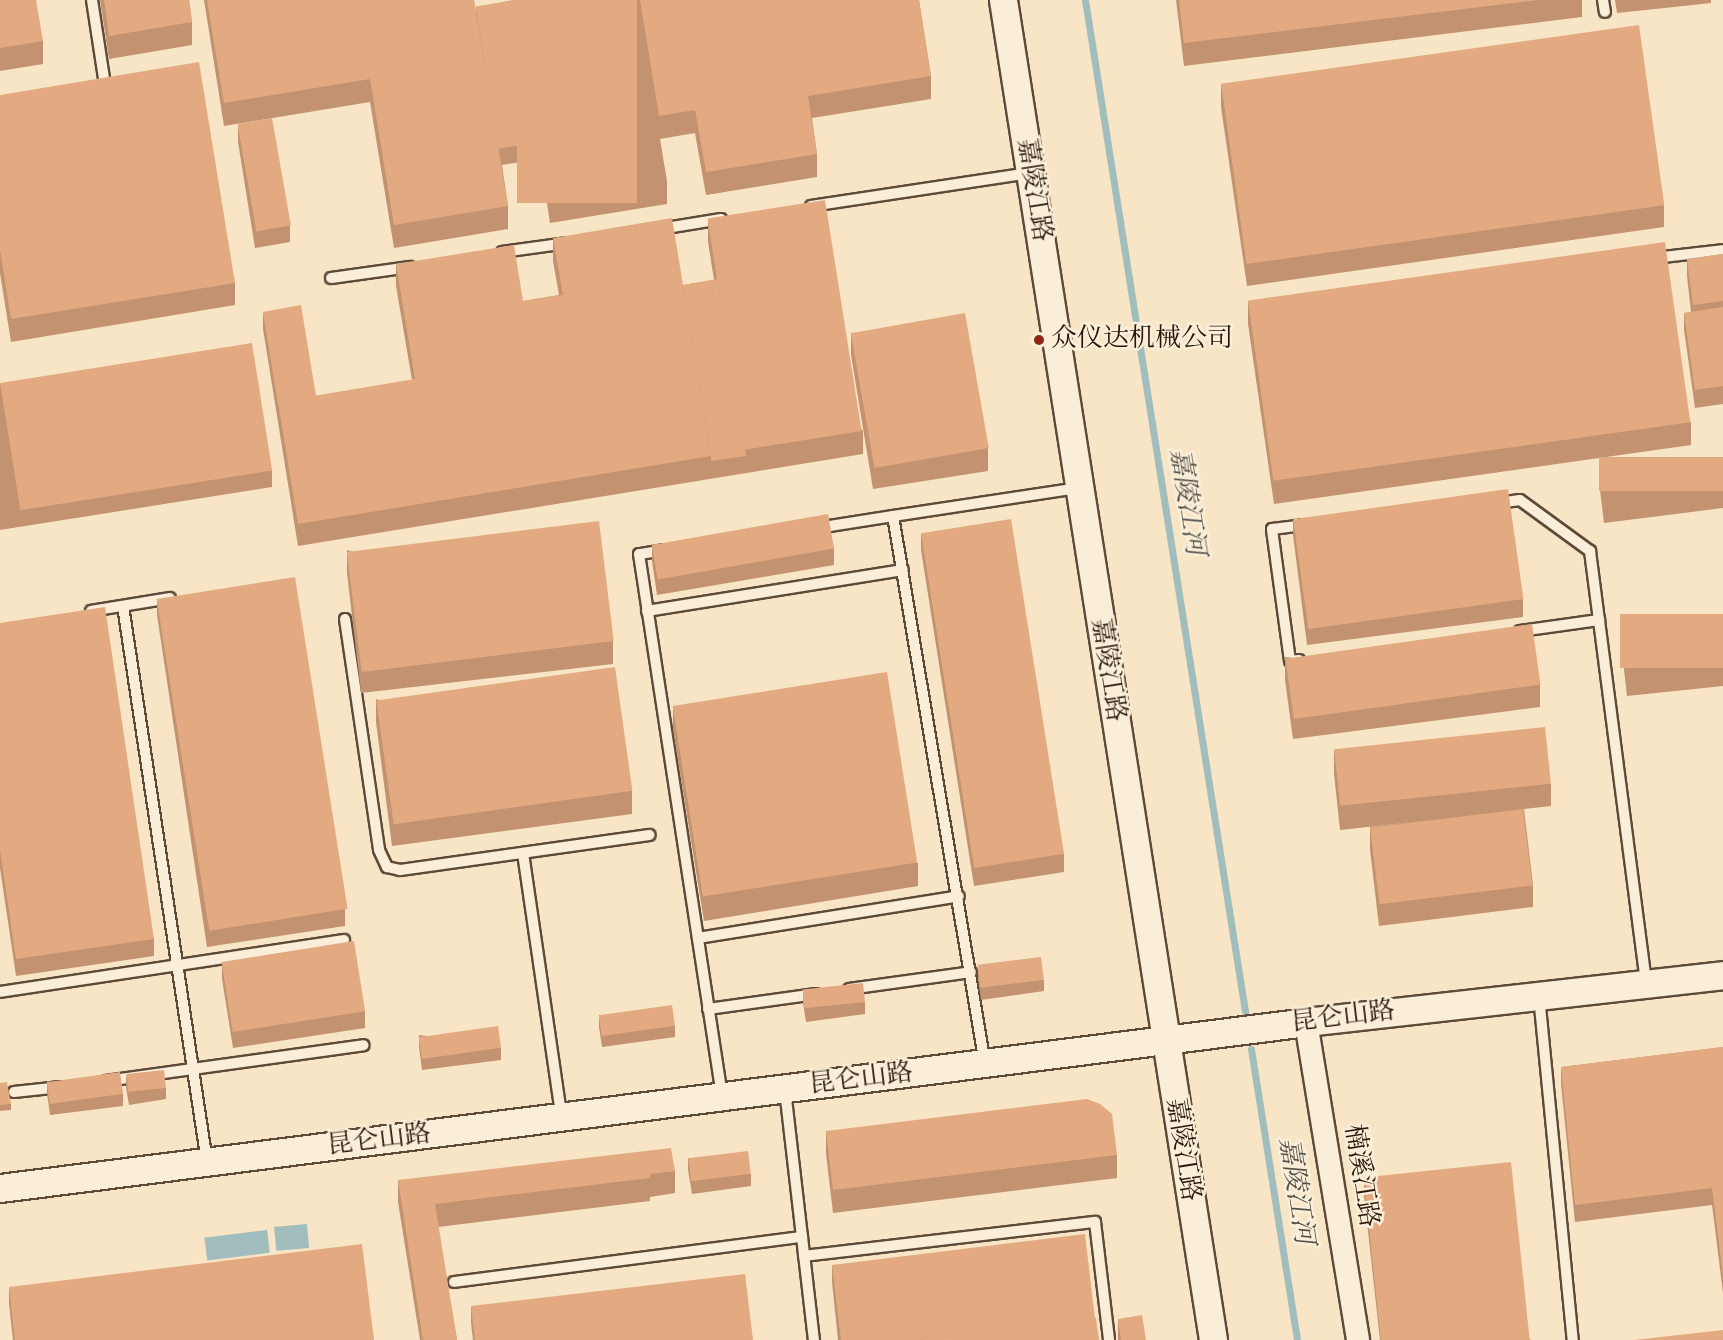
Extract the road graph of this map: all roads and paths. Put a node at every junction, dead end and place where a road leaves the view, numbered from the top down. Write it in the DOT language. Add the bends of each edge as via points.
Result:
graph roads {
  1 [pos="92,0"];
  2 [pos="1004,0"];
  3 [pos="104,78"];
  4 [pos="1030,172"];
  5 [pos="793,208"];
  6 [pos="734,217"];
  7 [pos="651,230"];
  8 [pos="580,241"];
  9 [pos="1723,250"];
  10 [pos="485,255"];
  11 [pos="1640,260"];
  12 [pos="426,264"];
  13 [pos="332,278"];
  14 [pos="1079,488"];
  15 [pos="1485,504"];
  16 [pos="893,516"];
  17 [pos="1319,524"];
  18 [pos="802,530"];
  19 [pos="677,548"];
  20 [pos="903,570"];
  21 [pos="180,597"];
  22 [pos="123,606"];
  23 [pos="647,611"];
  24 [pos="78,613"];
  25 [pos="345,619"];
  26 [pos="1599,620"];
  27 [pos="1504,633"];
  28 [pos="1314,658"];
  29 [pos="650,835"];
  30 [pos="524,853"];
  31 [pos="958,897"];
  32 [pos="698,938"];
  33 [pos="344,940"];
  34 [pos="178,965"];
  35 [pos="970,972"];
  36 [pos="1723,975"];
  37 [pos="1647,984"];
  38 [pos="0,992"];
  39 [pos="1539,996"];
  40 [pos="708,1009"];
  41 [pos="1306,1022"];
  42 [pos="1165,1042"];
  43 [pos="364,1045"];
  44 [pos="985,1064"];
  45 [pos="194,1071"];
  46 [pos="93,1083"];
  47 [pos="70,1086"];
  48 [pos="785,1090"];
  49 [pos="14,1092"];
  50 [pos="722,1098"];
  51 [pos="562,1118"];
  52 [pos="207,1162"];
  53 [pos="0,1188"];
  54 [pos="802,1237"];
  55 [pos="804,1256"];
  56 [pos="454,1282"];
  57 [pos="814,1340"];
  58 [pos="1109,1340"];
  59 [pos="1213,1340"];
  60 [pos="1358,1340"];
  61 [pos="1573,1340"];
  1 -- 3 [label="lane"];
  2 -- 4 [label="street, 嘉陵江路"];
  4 -- 5 [label="lane"];
  4 -- 14 [label="street, 嘉陵江路"];
  6 -- 7 [label="lane"];
  8 -- 10 [label="lane"];
  9 -- 11 [label="lane"];
  12 -- 13 [label="lane"];
  14 -- 16 [label="lane"];
  14 -- 42 [label="street, 嘉陵江路"];
  15 -- 26 [label="lane" via="1520,500 1590,551"];
  16 -- 18 [label="lane"];
  16 -- 20 [label="lane"];
  17 -- 28 [label="lane" via="1272,529 1290,661"];
  19 -- 23 [label="lane" via="639,554"];
  20 -- 23 [label="lane"];
  20 -- 31 [label="lane"];
  21 -- 22 [label="lane"];
  22 -- 24 [label="lane"];
  22 -- 34 [label="lane"];
  23 -- 32 [label="lane"];
  25 -- 30 [label="lane" via="379,850 387,867 400,870"];
  26 -- 27 [label="lane"];
  26 -- 37 [label="lane"];
  29 -- 30 [label="lane"];
  30 -- 51 [label="lane"];
  31 -- 32 [label="lane"];
  31 -- 35 [label="lane"];
  32 -- 40 [label="lane"];
  33 -- 34 [label="lane"];
  34 -- 38 [label="lane"];
  34 -- 45 [label="lane"];
  35 -- 40 [label="lane"];
  35 -- 44 [label="lane"];
  36 -- 37 [label="street, 昆仑山路"];
  37 -- 39 [label="street, 昆仑山路"];
  39 -- 41 [label="street, 昆仑山路"];
  39 -- 61 [label="lane"];
  40 -- 50 [label="lane"];
  41 -- 42 [label="street, 昆仑山路"];
  41 -- 60 [label="street, 楠溪江路"];
  42 -- 44 [label="street, 昆仑山路"];
  42 -- 59 [label="street, 嘉陵江路"];
  43 -- 45 [label="lane"];
  44 -- 48 [label="street, 昆仑山路"];
  45 -- 46 [label="lane"];
  45 -- 52 [label="lane"];
  47 -- 49 [label="lane"];
  48 -- 50 [label="street, 昆仑山路"];
  48 -- 54 [label="lane"];
  50 -- 51 [label="street, 昆仑山路"];
  51 -- 52 [label="street, 昆仑山路"];
  52 -- 53 [label="street, 昆仑山路"];
  54 -- 55 [label="lane"];
  54 -- 56 [label="lane"];
  55 -- 57 [label="lane"];
  55 -- 58 [label="lane" via="1095,1222"];
}
